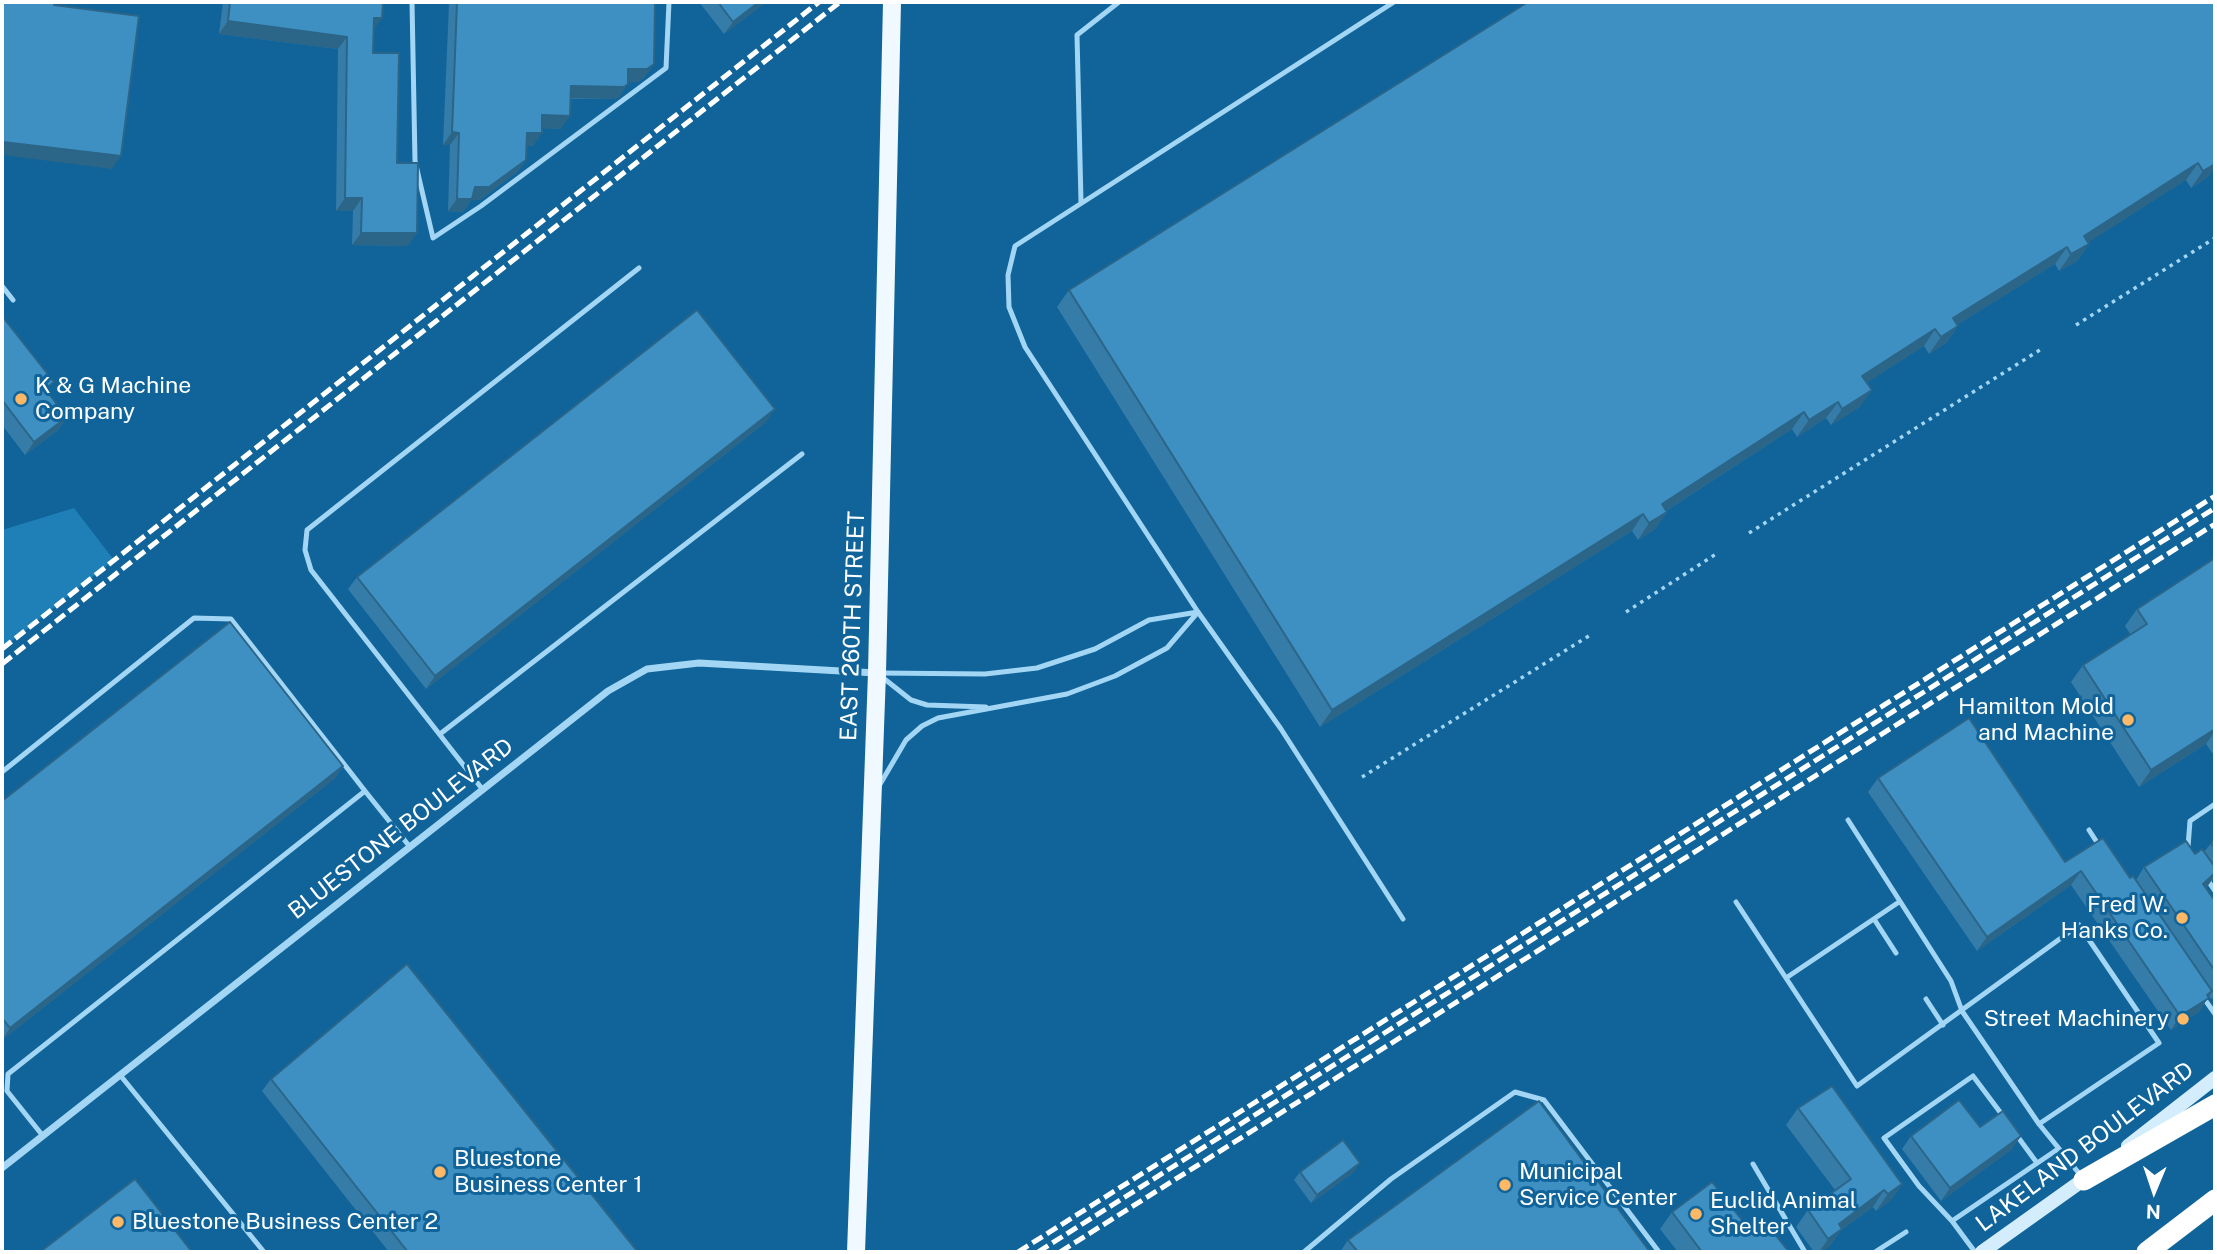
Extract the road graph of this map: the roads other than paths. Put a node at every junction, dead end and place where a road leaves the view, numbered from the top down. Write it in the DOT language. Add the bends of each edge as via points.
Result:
graph roads {
  1 [pos="412,2"];
  2 [pos="669,2"];
  3 [pos="892,2"];
  4 [pos="1119,2"];
  5 [pos="1394,2"];
  6 [pos="1082,202"];
  7 [pos="639,268"];
  8 [pos="2,286"];
  9 [pos="13,300"];
  10 [pos="802,454"];
  11 [pos="1199,612"];
  12 [pos="877,673"];
  13 [pos="999,707"];
  14 [pos="440,734"];
  15 [pos="2,772"];
  16 [pos="483,790"];
  17 [pos="365,791"];
  18 [pos="872,800"];
  19 [pos="2215,804"];
  20 [pos="1848,820"];
  21 [pos="2089,830"];
  22 [pos="410,847"];
  23 [pos="2104,853"];
  24 [pos="2189,855"];
  25 [pos="2202,873"];
  26 [pos="2215,891"];
  27 [pos="1736,902"];
  28 [pos="1899,902"];
  29 [pos="1403,919"];
  30 [pos="1874,919"];
  31 [pos="1896,953"];
  32 [pos="1786,978"];
  33 [pos="2198,989"];
  34 [pos="1926,999"];
  35 [pos="1962,1011"];
  36 [pos="2215,1014"];
  37 [pos="1942,1025"];
  38 [pos="120,1075"];
  39 [pos="2215,1078"];
  40 [pos="2215,1105"];
  41 [pos="2004,1118"];
  42 [pos="2039,1124"];
  43 [pos="2012,1129"];
  44 [pos="43,1136"];
  45 [pos="2058,1149"];
  46 [pos="1753,1164"];
  47 [pos="2037,1164"];
  48 [pos="2,1168"];
  49 [pos="2084,1180"];
  50 [pos="2215,1200"];
  51 [pos="1952,1220"];
  52 [pos="1906,1232"];
  53 [pos="264,1252"];
  54 [pos="856,1252"];
  55 [pos="1304,1252"];
  56 [pos="1659,1252"];
  57 [pos="1805,1252"];
  58 [pos="1875,1252"];
  59 [pos="1975,1252"];
  60 [pos="1982,1252"];
  61 [pos="2147,1252"];
  1 -- 2 [label="lane" via="415,161 433,238 666,68"];
  3 -- 12 [label="main road, EAST 260TH STREET"];
  4 -- 6 [label="lane" via="1077,35"];
  5 -- 6 [label="lane"];
  6 -- 11 [label="lane" via="1015,246 1008,275 1009,307 1025,347"];
  7 -- 14 [label="lane" via="307,530 311,570"];
  8 -- 9 [label="lane"];
  10 -- 14 [label="lane"];
  11 -- 12 [label="lane" via="1149,620 1095,649 1037,668 985,674"];
  11 -- 13 [label="lane" via="1167,648 1115,676 1067,694"];
  11 -- 29 [label="lane" via="1281,729"];
  12 -- 13 [label="lane" via="911,699 928,705"];
  12 -- 16 [label="street, BLUESTONE BOULEVARD" via="699,663 647,669 608,691"];
  12 -- 18 [label="main road, EAST 260TH STREET"];
  13 -- 18 [label="lane" via="938,718 920,728 906,740"];
  14 -- 16 [label="lane"];
  15 -- 17 [label="lane" via="194,618 231,619"];
  16 -- 22 [label="street, BLUESTONE BOULEVARD"];
  17 -- 22 [label="lane"];
  17 -- 44 [label="lane" via="8,1074 7,1091"];
  18 -- 54 [label="main road, EAST 260TH STREET"];
  19 -- 24 [label="lane" via="2190,821"];
  20 -- 28 [label="lane"];
  21 -- 23 [label="lane"];
  22 -- 38 [label="street, BLUESTONE BOULEVARD"];
  25 -- 26 [label="lane"];
  27 -- 32 [label="lane"];
  28 -- 30 [label="lane"];
  28 -- 35 [label="lane" via="1951,981"];
  30 -- 31 [label="lane"];
  30 -- 32 [label="lane"];
  32 -- 37 [label="lane" via="1857,1086"];
  33 -- 36 [label="lane"];
  34 -- 37 [label="lane"];
  35 -- 37 [label="lane"];
  35 -- 42 [label="lane"];
  35 -- 42 [label="lane" via="2078,925 2159,1043"];
  38 -- 44 [label="street, BLUESTONE BOULEVARD"];
  38 -- 53 [label="lane"];
  39 -- 49 [label="street, LAKELAND BOULEVARD"];
  40 -- 49 [label="highway"];
  41 -- 51 [label="lane" via="1973,1076 1884,1138 1919,1186"];
  42 -- 45 [label="lane"];
  43 -- 47 [label="lane"];
  44 -- 48 [label="street, BLUESTONE BOULEVARD"];
  45 -- 47 [label="lane"];
  45 -- 49 [label="lane"];
  46 -- 57 [label="lane"];
  47 -- 51 [label="lane"];
  49 -- 60 [label="street, LAKELAND BOULEVARD"];
  50 -- 61 [label="highway"];
  51 -- 59 [label="lane"];
  52 -- 58 [label="lane"];
  55 -- 56 [label="lane" via="1391,1179 1515,1093 1544,1100"];
}
